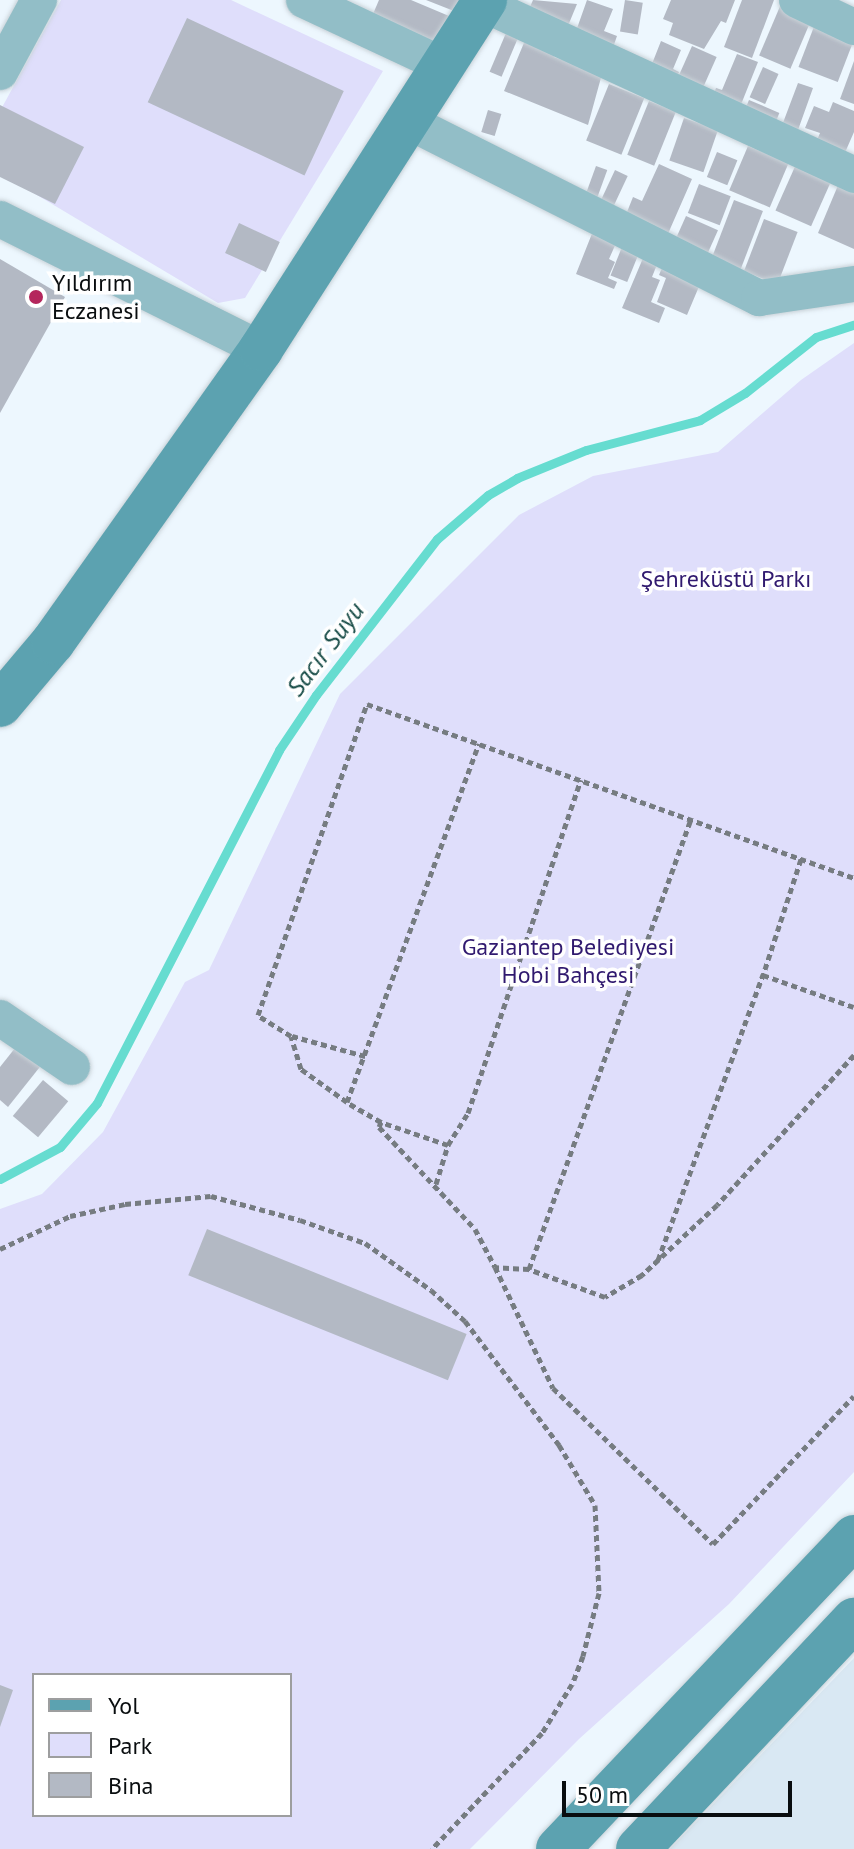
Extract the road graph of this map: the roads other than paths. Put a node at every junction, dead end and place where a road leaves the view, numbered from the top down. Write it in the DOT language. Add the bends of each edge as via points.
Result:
graph roads {
  1 [pos="39,0"];
  2 [pos="304,0"];
  3 [pos="797,0"];
  4 [pos="484,2"];
  5 [pos="854,27"];
  6 [pos="443,65"];
  7 [pos="0,72"];
  8 [pos="409,122"];
  9 [pos="854,175"];
  10 [pos="0,219"];
  11 [pos="854,284"];
  12 [pos="261,349"];
  13 [pos="0,705"];
  14 [pos="0,1018"];
  15 [pos="72,1067"];
  16 [pos="854,1537"];
  17 [pos="854,1620"];
  18 [pos="558,1849"];
  19 [pos="638,1849"];
  1 -- 7 [label="street"];
  2 -- 6 [label="street"];
  3 -- 5 [label="street"];
  4 -- 6 [label="street"];
  4 -- 9 [label="street"];
  6 -- 8 [label="street"];
  8 -- 11 [label="street" via="759,298"];
  8 -- 12 [label="street"];
  10 -- 12 [label="street"];
  12 -- 13 [label="street" via="53,642"];
  14 -- 15 [label="street"];
  16 -- 18 [label="street"];
  17 -- 19 [label="street"];
}
